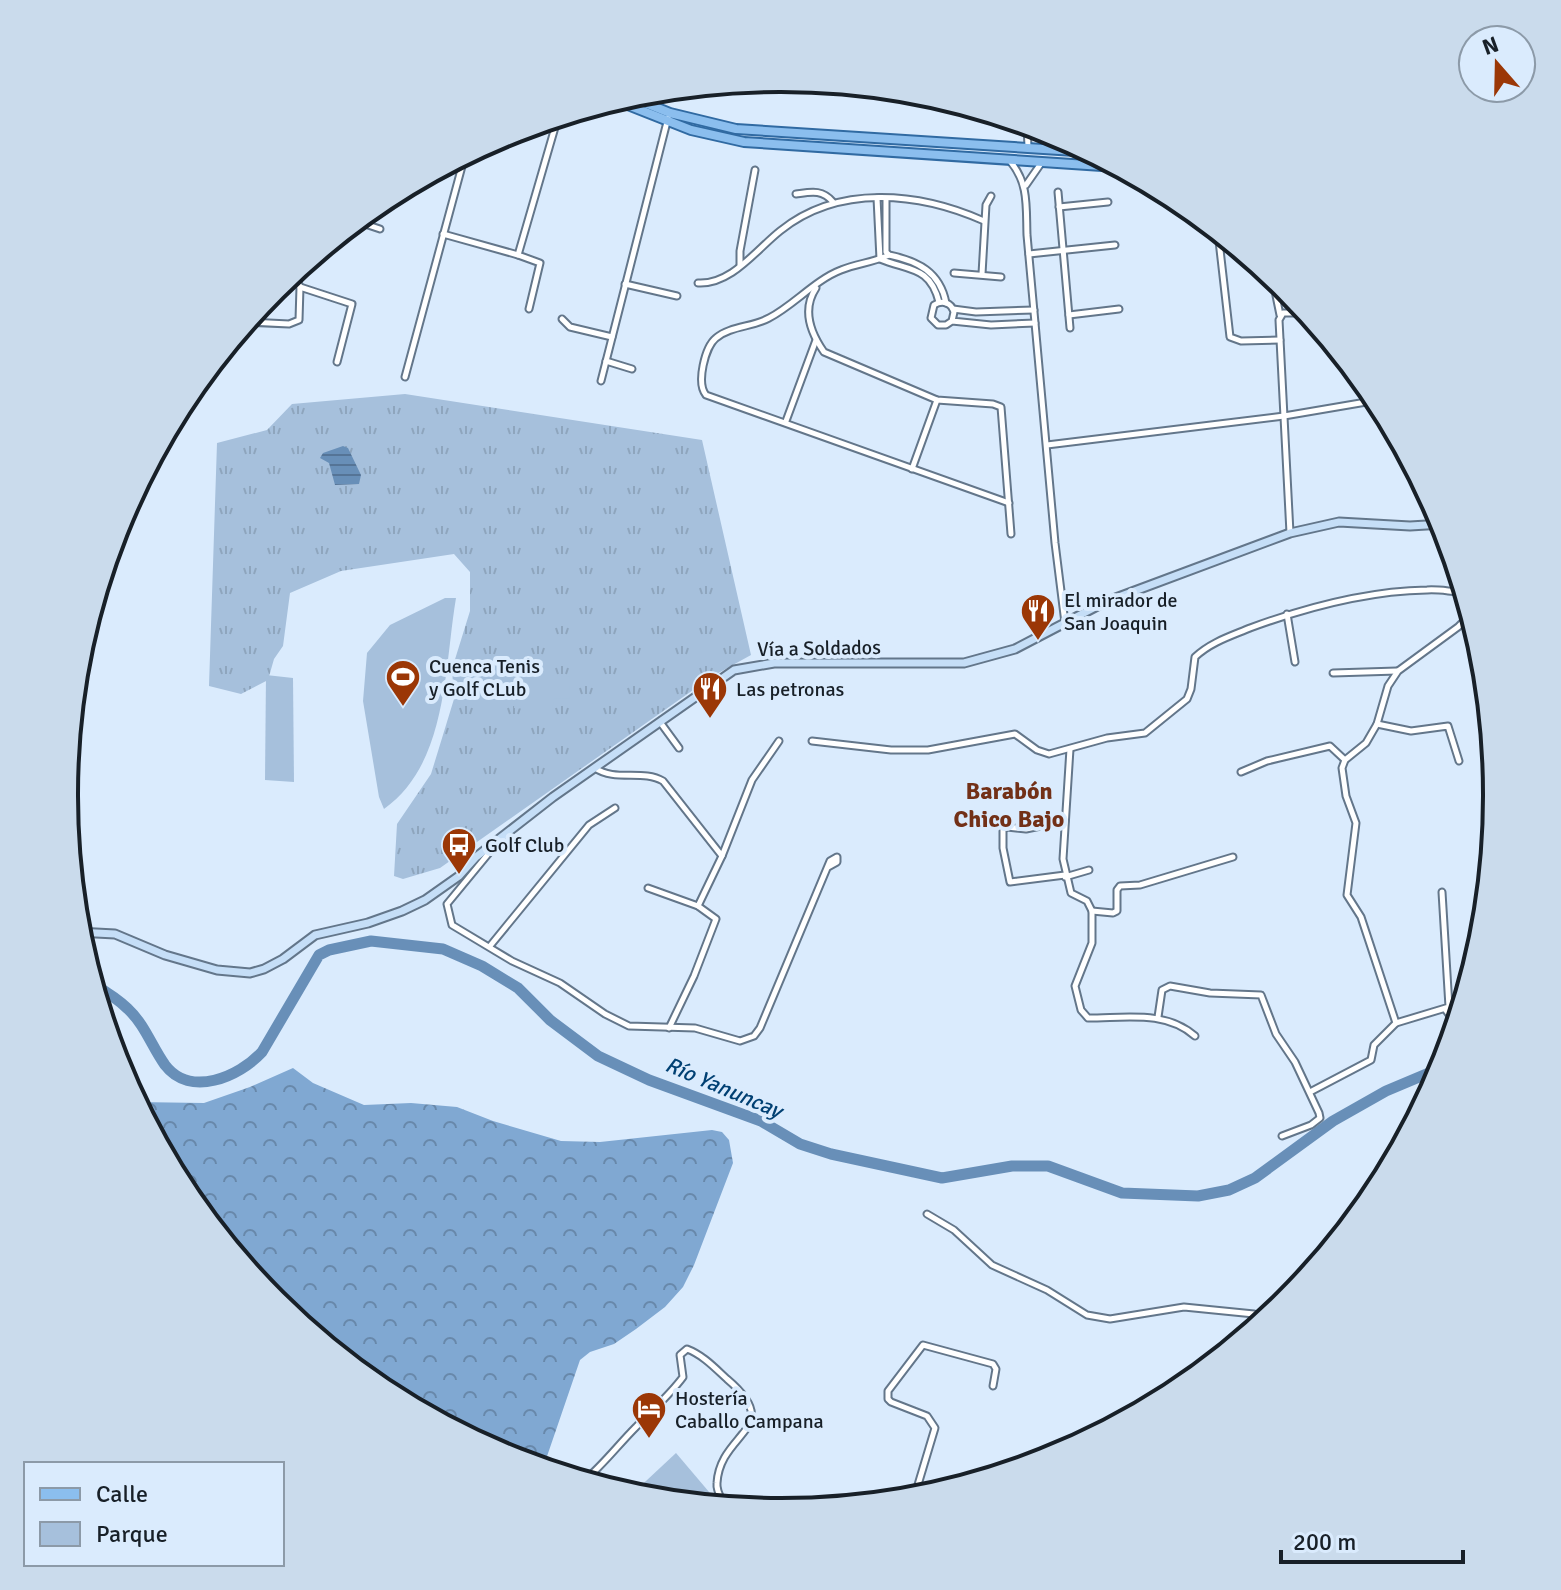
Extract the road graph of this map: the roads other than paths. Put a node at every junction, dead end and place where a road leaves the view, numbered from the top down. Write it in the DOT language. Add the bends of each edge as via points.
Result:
graph roads {
  1 [pos="646,105"];
  2 [pos="638,107"];
  3 [pos="669,117"];
  4 [pos="554,130"];
  5 [pos="1028,138"];
  6 [pos="1029,148"];
  7 [pos="1058,150"];
  8 [pos="1010,161"];
  9 [pos="1042,162"];
  10 [pos="1092,165"];
  11 [pos="461,170"];
  12 [pos="755,170"];
  13 [pos="1025,186"];
  14 [pos="1058,192"];
  15 [pos="796,194"];
  16 [pos="991,196"];
  17 [pos="877,198"];
  18 [pos="886,199"];
  19 [pos="833,202"];
  20 [pos="1108,202"];
  21 [pos="1059,207"];
  22 [pos="984,221"];
  23 [pos="370,226"];
  24 [pos="380,229"];
  25 [pos="443,234"];
  26 [pos="1115,245"];
  27 [pos="1220,247"];
  28 [pos="1064,251"];
  29 [pos="1029,254"];
  30 [pos="518,255"];
  31 [pos="889,255"];
  32 [pos="880,259"];
  33 [pos="740,265"];
  34 [pos="954,273"];
  35 [pos="982,274"];
  36 [pos="1001,277"];
  37 [pos="698,283"];
  38 [pos="819,283"];
  39 [pos="299,284"];
  40 [pos="625,284"];
  41 [pos="300,287"];
  42 [pos="677,296"];
  43 [pos="1276,297"];
  44 [pos="943,302"];
  45 [pos="529,309"];
  46 [pos="953,309"];
  47 [pos="1119,309"];
  48 [pos="1034,310"];
  49 [pos="1292,314"];
  50 [pos="1069,315"];
  51 [pos="1280,315"];
  52 [pos="562,319"];
  53 [pos="952,321"];
  54 [pos="261,322"];
  55 [pos="1036,323"];
  56 [pos="1070,328"];
  57 [pos="612,337"];
  58 [pos="816,340"];
  59 [pos="1280,340"];
  60 [pos="606,361"];
  61 [pos="337,362"];
  62 [pos="632,369"];
  63 [pos="405,377"];
  64 [pos="601,381"];
  65 [pos="937,400"];
  66 [pos="1363,403"];
  67 [pos="1284,416"];
  68 [pos="786,421"];
  69 [pos="1047,445"];
  70 [pos="912,469"];
  71 [pos="1009,503"];
  72 [pos="1429,525"];
  73 [pos="1290,533"];
  74 [pos="1011,534"];
  75 [pos="1453,591"];
  76 [pos="1287,614"];
  77 [pos="1462,623"];
  78 [pos="1066,624"];
  79 [pos="1295,662"];
  80 [pos="1398,671"];
  81 [pos="1333,673"];
  82 [pos="660,722"];
  83 [pos="1377,724"];
  84 [pos="779,741"];
  85 [pos="812,741"];
  86 [pos="679,748"];
  87 [pos="1070,749"];
  88 [pos="1345,760"];
  89 [pos="1459,761"];
  90 [pos="595,768"];
  91 [pos="1241,772"];
  92 [pos="615,808"];
  93 [pos="1065,821"];
  94 [pos="493,844"];
  95 [pos="722,856"];
  96 [pos="1233,857"];
  97 [pos="828,867"];
  98 [pos="1089,870"];
  99 [pos="1065,876"];
  100 [pos="648,888"];
  101 [pos="1442,892"];
  102 [pos="698,906"];
  103 [pos="1092,911"];
  104 [pos="91,933"];
  105 [pos="490,946"];
  106 [pos="1445,1008"];
  107 [pos="1448,1013"];
  108 [pos="1158,1017"];
  109 [pos="1396,1023"];
  110 [pos="669,1028"];
  111 [pos="1195,1036"];
  112 [pos="1310,1092"];
  113 [pos="1282,1136"];
  114 [pos="927,1214"];
  115 [pos="1254,1314"];
  116 [pos="993,1386"];
  117 [pos="594,1472"];
  118 [pos="918,1484"];
  119 [pos="720,1494"];
  1 -- 3 [label="main road"];
  2 -- 3 [label="main road"];
  3 -- 6 [label="main road" via="746,130"];
  3 -- 8 [label="main road" via="718,138 744,142"];
  3 -- 40 [label="street"];
  4 -- 30 [label="street"];
  5 -- 6 [label="street"];
  6 -- 7 [label="main road"];
  8 -- 9 [label="main road"];
  8 -- 13 [label="street"];
  9 -- 10 [label="main road"];
  9 -- 13 [label="street"];
  11 -- 25 [label="street"];
  12 -- 33 [label="street"];
  13 -- 29 [label="street"];
  14 -- 21 [label="street"];
  15 -- 19 [label="street" via="820,192"];
  16 -- 22 [label="street"];
  17 -- 18 [label="street"];
  17 -- 19 [label="street"];
  17 -- 32 [label="street"];
  18 -- 22 [label="street" via="932,203"];
  18 -- 31 [label="street"];
  19 -- 33 [label="street" via="798,218"];
  20 -- 21 [label="street"];
  21 -- 28 [label="street"];
  22 -- 35 [label="street"];
  23 -- 24 [label="street"];
  25 -- 30 [label="street"];
  25 -- 63 [label="street"];
  26 -- 28 [label="street"];
  27 -- 59 [label="street" via="1230,337"];
  28 -- 29 [label="street"];
  28 -- 50 [label="street"];
  29 -- 48 [label="street"];
  30 -- 45 [label="street" via="540,263"];
  31 -- 32 [label="street"];
  31 -- 44 [label="street" via="935,275"];
  32 -- 38 [label="street" via="841,270"];
  32 -- 44 [label="street" via="924,274"];
  33 -- 37 [label="street" via="716,280"];
  34 -- 35 [label="street"];
  35 -- 36 [label="street"];
  38 -- 58 [label="street" via="809,303"];
  38 -- 68 [label="street" via="771,317 716,338 703,369 700,385 706,395"];
  39 -- 41 [label="street"];
  40 -- 42 [label="street"];
  40 -- 57 [label="street"];
  41 -- 54 [label="street" via="301,317 296,323"];
  41 -- 61 [label="street" via="352,304"];
  43 -- 51 [label="street"];
  44 -- 46 [label="street"];
  44 -- 53 [label="street" via="930,311 932,321 942,326"];
  46 -- 48 [label="street"];
  46 -- 53 [label="street"];
  47 -- 50 [label="street"];
  48 -- 55 [label="street"];
  49 -- 51 [label="street"];
  50 -- 56 [label="street"];
  51 -- 59 [label="street"];
  52 -- 57 [label="street" via="570,327"];
  53 -- 55 [label="street"];
  55 -- 69 [label="street"];
  57 -- 60 [label="street"];
  58 -- 65 [label="street" via="824,352"];
  58 -- 68 [label="street"];
  59 -- 67 [label="street"];
  60 -- 62 [label="street"];
  60 -- 64 [label="street"];
  65 -- 70 [label="street"];
  65 -- 71 [label="street" via="1001,407"];
  66 -- 67 [label="street"];
  67 -- 69 [label="street"];
  67 -- 73 [label="street"];
  68 -- 70 [label="street"];
  69 -- 78 [label="street"];
  70 -- 71 [label="street"];
  71 -- 74 [label="street"];
  72 -- 73 [label="street, Vía a Soldados" via="1339,522"];
  73 -- 78 [label="street, Vía a Soldados" via="1105,602"];
  75 -- 76 [label="street" via="1371,595"];
  76 -- 79 [label="street"];
  76 -- 87 [label="street" via="1202,651 1195,657 1187,699 1151,730"];
  77 -- 80 [label="street"];
  78 -- 82 [label="street, Vía a Soldados" via="1015,649 964,663 747,666"];
  80 -- 81 [label="street"];
  80 -- 83 [label="street"];
  82 -- 86 [label="street"];
  82 -- 90 [label="street, Vía a Soldados"];
  83 -- 88 [label="street" via="1360,751"];
  83 -- 89 [label="street" via="1411,731 1448,726"];
  84 -- 95 [label="street" via="752,780"];
  85 -- 87 [label="street" via="928,750 1015,734 1042,753"];
  87 -- 93 [label="street"];
  88 -- 91 [label="street" via="1330,746"];
  88 -- 109 [label="street" via="1342,779 1356,823 1347,895 1361,917"];
  90 -- 94 [label="street, Vía a Soldados"];
  90 -- 95 [label="street" via="606,775 656,776"];
  92 -- 105 [label="street" via="589,825"];
  93 -- 99 [label="street"];
  93 -- 99 [label="street" via="1003,830 1010,882"];
  94 -- 104 [label="street, Vía a Soldados" via="425,900 368,923 315,935 283,959 250,973 165,955 115,934"];
  94 -- 105 [label="street" via="447,904 452,925"];
  95 -- 102 [label="street"];
  96 -- 103 [label="street" via="1140,885 1120,886 1117,911"];
  97 -- 110 [label="street" via="754,1036 740,1041 702,1029"];
  98 -- 99 [label="street"];
  99 -- 103 [label="street" via="1071,893 1087,901"];
  100 -- 102 [label="street"];
  101 -- 106 [label="street" via="1450,1004"];
  102 -- 110 [label="street" via="714,915 716,923"];
  103 -- 108 [label="street" via="1092,943 1074,992 1083,1015"];
  105 -- 110 [label="street" via="623,1024"];
  106 -- 107 [label="street"];
  106 -- 109 [label="street"];
  108 -- 111 [label="street" via="1178,1022"];
  108 -- 112 [label="street" via="1162,990 1170,986 1261,995 1276,1034"];
  109 -- 112 [label="street" via="1374,1045 1371,1060"];
  112 -- 113 [label="street" via="1320,1118"];
  114 -- 115 [label="street" via="954,1230 992,1265 1087,1315 1110,1319 1184,1307"];
  116 -- 118 [label="street" via="995,1366 982,1360 923,1345 912,1358 887,1395 891,1402 927,1416 935,1428"];
  117 -- 119 [label="street" via="674,1389 683,1377 680,1355 687,1349 733,1383 753,1408 752,1421 721,1464 716,1485"];
}
